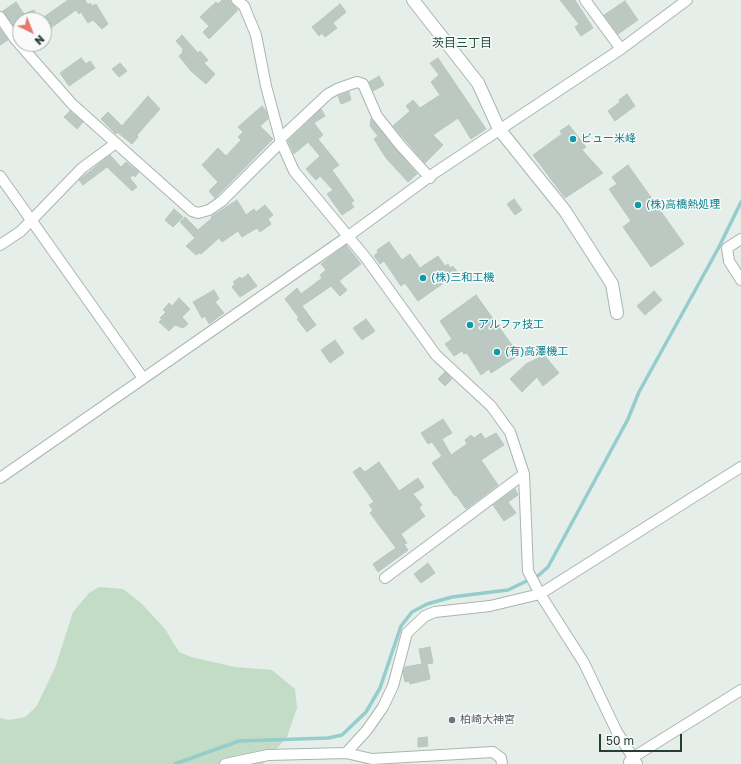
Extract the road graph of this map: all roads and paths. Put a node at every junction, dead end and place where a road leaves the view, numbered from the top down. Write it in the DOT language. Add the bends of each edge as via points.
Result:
graph roads {
  1 [pos="237,0"];
  2 [pos="413,0"];
  3 [pos="585,0"];
  4 [pos="687,0"];
  5 [pos="0,17"];
  6 [pos="621,49"];
  7 [pos="499,129"];
  8 [pos="281,140"];
  9 [pos="116,143"];
  10 [pos="0,176"];
  11 [pos="430,178"];
  12 [pos="32,220"];
  13 [pos="347,237"];
  14 [pos="741,239"];
  15 [pos="0,245"];
  16 [pos="741,280"];
  17 [pos="617,313"];
  18 [pos="143,378"];
  19 [pos="741,468"];
  20 [pos="524,474"];
  21 [pos="0,478"];
  22 [pos="385,578"];
  23 [pos="540,594"];
  24 [pos="741,690"];
  25 [pos="346,753"];
  26 [pos="324,759"];
  27 [pos="266,760"];
  28 [pos="445,760"];
  29 [pos="633,762"];
  30 [pos="225,764"];
  31 [pos="502,764"];
  1 -- 8 [label="street" via="244,6 256,35 266,86"];
  2 -- 7 [label="street" via="478,83"];
  3 -- 6 [label="street"];
  4 -- 6 [label="street"];
  5 -- 9 [label="street" via="15,39 72,104"];
  6 -- 7 [label="street"];
  7 -- 11 [label="street"];
  7 -- 17 [label="street" via="565,211 612,284"];
  8 -- 9 [label="street" via="222,201 209,210 198,213 192,211"];
  8 -- 11 [label="street" via="328,94 357,82 363,84 377,116"];
  8 -- 13 [label="street" via="294,171"];
  9 -- 12 [label="street" via="82,168"];
  10 -- 12 [label="street"];
  11 -- 13 [label="street"];
  12 -- 15 [label="street"];
  12 -- 18 [label="street"];
  13 -- 18 [label="street"];
  13 -- 20 [label="street" via="366,258 436,355 491,406 510,432"];
  14 -- 16 [label="street" via="727,248 729,261"];
  18 -- 21 [label="street"];
  19 -- 23 [label="street"];
  20 -- 22 [label="street"];
  20 -- 23 [label="street" via="528,571"];
  23 -- 25 [label="street" via="490,606 435,612 424,616 407,633 393,686 383,708"];
  23 -- 29 [label="street" via="584,663"];
  24 -- 29 [label="street"];
  25 -- 26 [label="street"];
  25 -- 28 [label="street" via="372,759"];
  26 -- 27 [label="street"];
  27 -- 30 [label="street"];
  28 -- 31 [label="street" via="493,752 501,758"];
}
